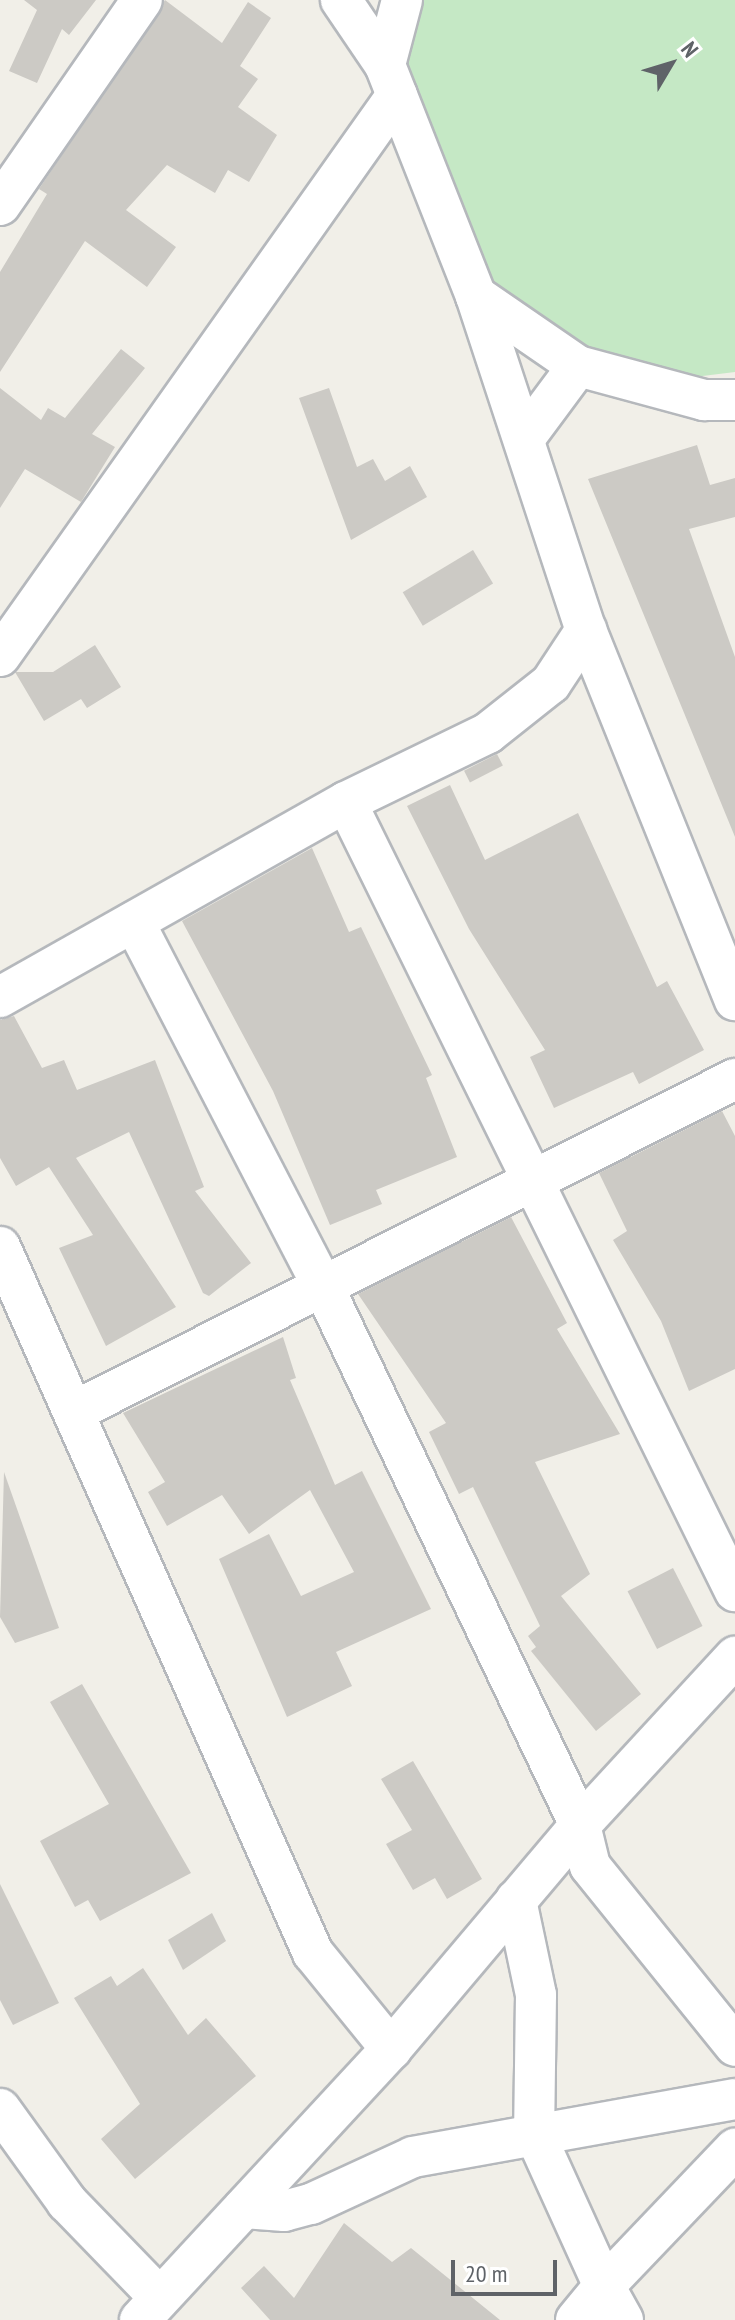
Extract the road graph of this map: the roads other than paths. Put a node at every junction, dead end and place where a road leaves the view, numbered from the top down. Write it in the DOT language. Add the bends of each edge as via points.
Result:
graph roads {
  1 [pos="142,0"];
  2 [pos="341,0"];
  3 [pos="402,0"];
  4 [pos="391,80"];
  5 [pos="0,205"];
  6 [pos="476,296"];
  7 [pos="578,366"];
  8 [pos="735,400"];
  9 [pos="526,436"];
  10 [pos="586,630"];
  11 [pos="0,656"];
  12 [pos="346,802"];
  13 [pos="134,922"];
  14 [pos="0,997"];
  15 [pos="735,1000"];
  16 [pos="735,1079"];
  17 [pos="530,1182"];
  18 [pos="0,1247"];
  19 [pos="322,1284"];
  20 [pos="77,1410"];
  21 [pos="735,1591"];
  22 [pos="735,1657"];
  23 [pos="580,1825"];
  24 [pos="516,1900"];
  25 [pos="735,2046"];
  26 [pos="391,2049"];
  27 [pos="735,2099"];
  28 [pos="0,2109"];
  29 [pos="534,2132"];
  30 [pos="735,2149"];
  31 [pos="244,2208"];
  32 [pos="614,2303"];
  33 [pos="149,2308"];
  34 [pos="576,2320"];
  1 -- 5 [label="street"];
  2 -- 4 [label="street"];
  3 -- 4 [label="street"];
  4 -- 6 [label="street"];
  4 -- 11 [label="street"];
  6 -- 7 [label="street"];
  6 -- 9 [label="street"];
  7 -- 8 [label="street" via="704,400"];
  7 -- 9 [label="street"];
  9 -- 10 [label="street"];
  10 -- 12 [label="street" via="523,711"];
  10 -- 15 [label="street"];
  12 -- 13 [label="street"];
  12 -- 17 [label="street"];
  13 -- 14 [label="street"];
  13 -- 19 [label="street"];
  16 -- 17 [label="street"];
  17 -- 19 [label="street"];
  17 -- 21 [label="street"];
  18 -- 20 [label="street"];
  19 -- 20 [label="street"];
  19 -- 23 [label="street"];
  20 -- 26 [label="street" via="313,1953"];
  22 -- 23 [label="street"];
  23 -- 24 [label="street"];
  23 -- 25 [label="street" via="590,1866"];
  24 -- 26 [label="street"];
  24 -- 29 [label="street" via="536,1995"];
  26 -- 31 [label="street"];
  27 -- 29 [label="street"];
  28 -- 33 [label="street"];
  29 -- 31 [label="street" via="413,2157 284,2211"];
  29 -- 32 [label="street"];
  30 -- 32 [label="street"];
  31 -- 33 [label="street"];
  32 -- 34 [label="street"];
}
